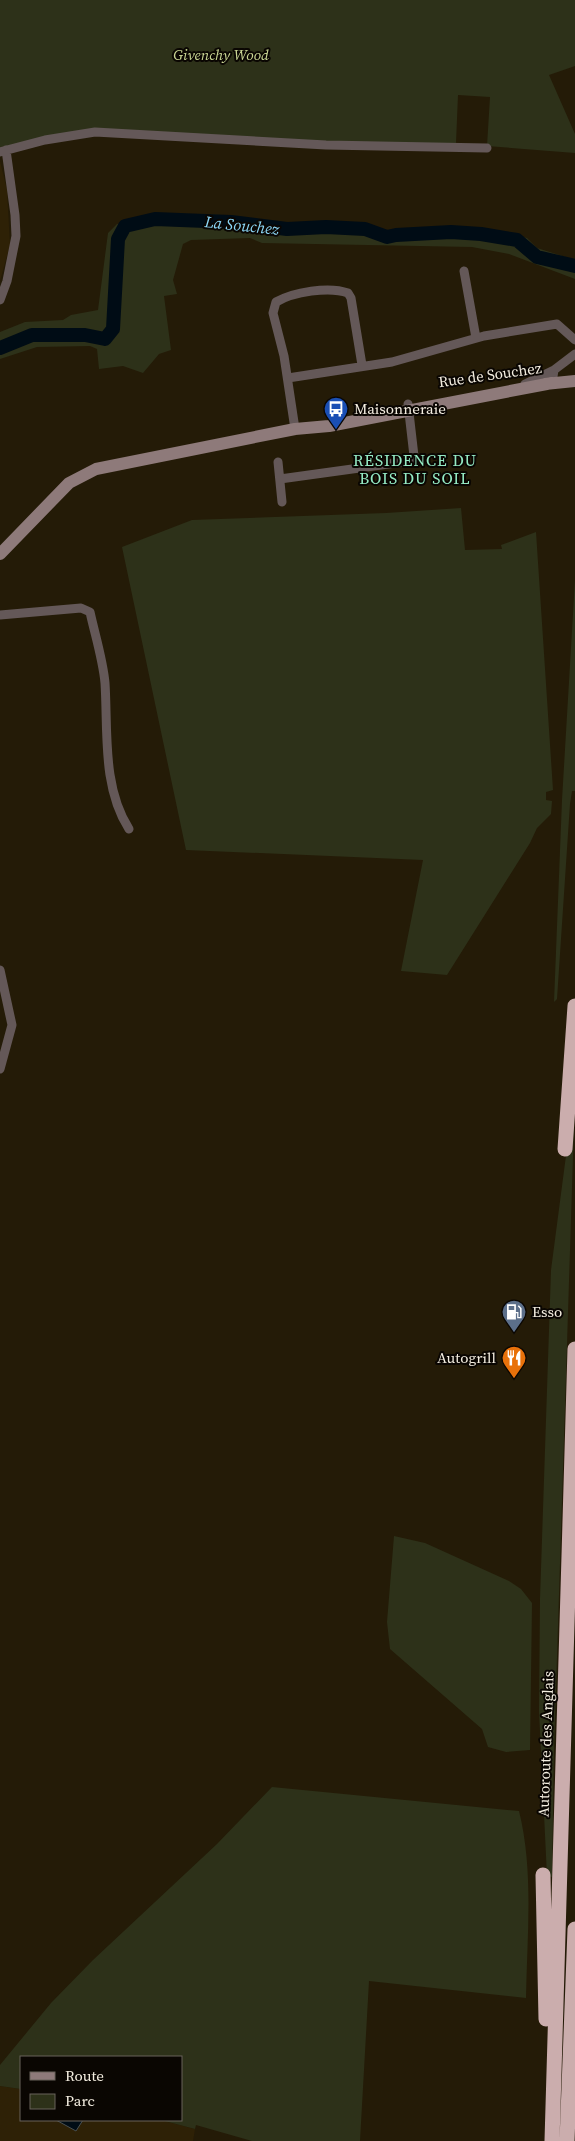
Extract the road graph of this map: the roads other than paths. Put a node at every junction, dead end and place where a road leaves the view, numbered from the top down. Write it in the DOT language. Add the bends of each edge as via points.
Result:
graph roads {
  1 [pos="487,148"];
  2 [pos="3,151"];
  3 [pos="464,271"];
  4 [pos="0,300"];
  5 [pos="476,338"];
  6 [pos="575,340"];
  7 [pos="575,354"];
  8 [pos="362,365"];
  9 [pos="554,370"];
  10 [pos="288,378"];
  11 [pos="575,381"];
  12 [pos="552,383"];
  13 [pos="524,385"];
  14 [pos="409,407"];
  15 [pos="295,429"];
  16 [pos="278,462"];
  17 [pos="280,479"];
  18 [pos="282,502"];
  19 [pos="0,554"];
  20 [pos="0,615"];
  21 [pos="129,829"];
  22 [pos="0,970"];
  23 [pos="575,1006"];
  24 [pos="0,1069"];
  25 [pos="565,1149"];
  26 [pos="575,1349"];
  27 [pos="543,1875"];
  28 [pos="575,1929"];
  29 [pos="575,1964"];
  30 [pos="553,2108"];
  31 [pos="552,2141"];
  32 [pos="567,2141"];
  1 -- 2 [label="street" via="326,145 95,132"];
  2 -- 4 [label="street" via="16,236"];
  3 -- 5 [label="street"];
  5 -- 6 [label="street" via="557,324"];
  5 -- 8 [label="street" via="392,362"];
  7 -- 9 [label="street"];
  8 -- 10 [label="street"];
  8 -- 10 [label="street" via="348,292 313,292 284,297 276,302 274,313"];
  9 -- 12 [label="street"];
  9 -- 13 [label="street"];
  10 -- 15 [label="street"];
  11 -- 12 [label="main road"];
  12 -- 13 [label="main road, Rue de Souchez"];
  12 -- 14 [label="main road, Rue de Souchez"];
  13 -- 14 [label="main road, Rue de Souchez"];
  14 -- 15 [label="main road, Rue de Souchez" via="313,422"];
  14 -- 17 [label="street" via="414,456 410,461"];
  15 -- 19 [label="main road, Rue de Souchez" via="124,462 83,474 56,495"];
  16 -- 17 [label="street"];
  17 -- 18 [label="street"];
  20 -- 21 [label="street" via="81,608 90,612 105,681 107,754 118,812"];
  22 -- 24 [label="street" via="12,1025"];
  23 -- 25 [label="highway"];
  26 -- 30 [label="highway, Autoroute des Anglais"];
  27 -- 30 [label="highway" via="546,2055"];
  28 -- 29 [label="highway"];
  29 -- 32 [label="highway"];
  30 -- 31 [label="highway, Autoroute des Anglais"];
}
